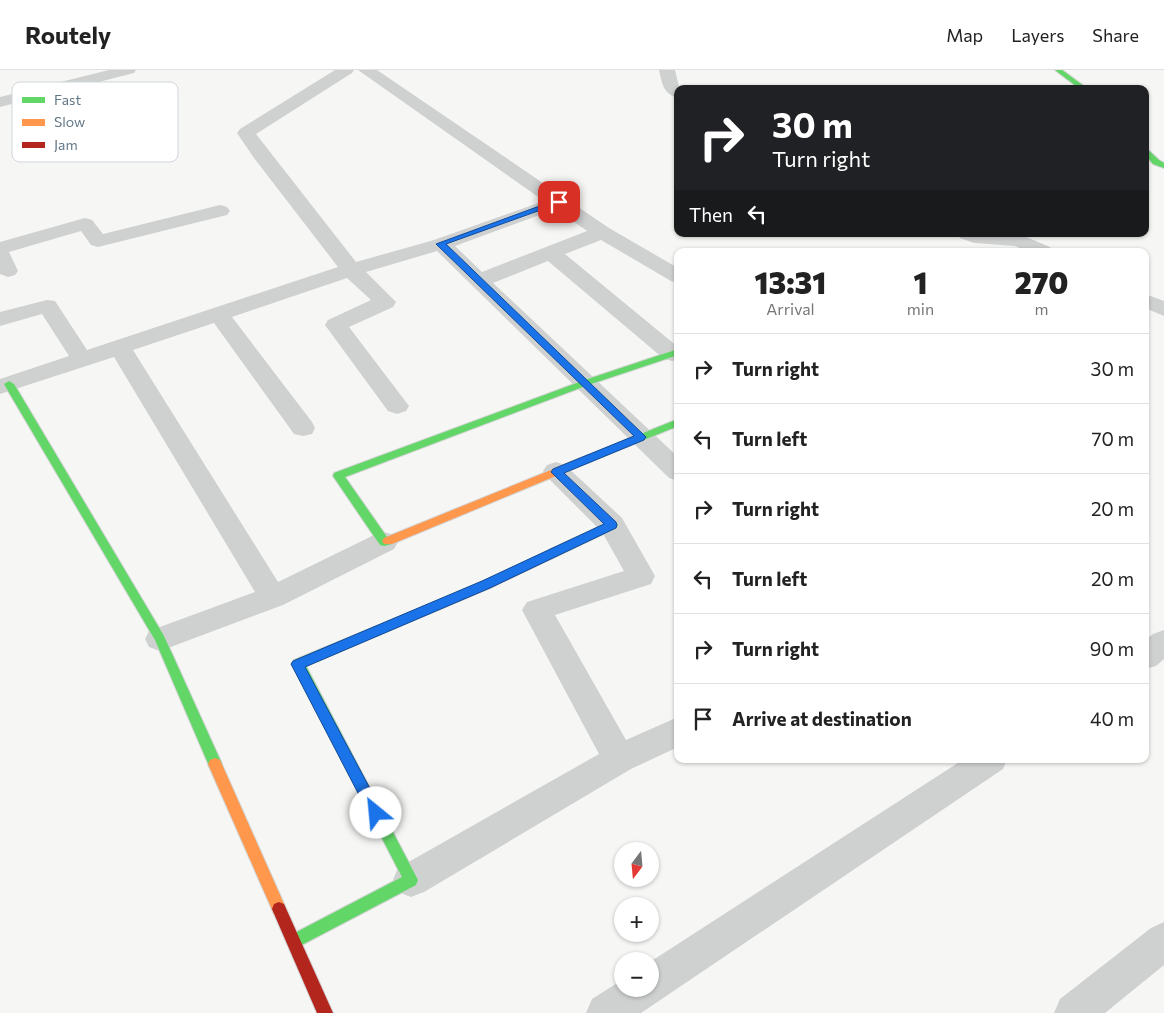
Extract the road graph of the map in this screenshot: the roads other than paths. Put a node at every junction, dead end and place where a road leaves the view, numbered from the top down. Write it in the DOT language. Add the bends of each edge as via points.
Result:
graph roads {
  1 [pos="128,70"];
  2 [pos="346,70"];
  3 [pos="366,70"];
  4 [pos="667,70"];
  5 [pos="1058,70"];
  6 [pos="80,82"];
  7 [pos="1079,85"];
  8 [pos="674,90"];
  9 [pos="1149,154"];
  10 [pos="1164,166"];
  11 [pos="559,202"];
  12 [pos="220,211"];
  13 [pos="602,232"];
  14 [pos="974,237"];
  15 [pos="440,244"];
  16 [pos="0,248"];
  17 [pos="1036,248"];
  18 [pos="550,253"];
  19 [pos="351,270"];
  20 [pos="674,275"];
  21 [pos="479,281"];
  22 [pos="1149,302"];
  23 [pos="1164,310"];
  24 [pos="218,314"];
  25 [pos="1149,315"];
  26 [pos="0,319"];
  27 [pos="120,347"];
  28 [pos="674,353"];
  29 [pos="82,359"];
  30 [pos="584,383"];
  31 [pos="4,385"];
  32 [pos="397,406"];
  33 [pos="674,424"];
  34 [pos="303,428"];
  35 [pos="641,437"];
  36 [pos="674,468"];
  37 [pos="556,472"];
  38 [pos="612,525"];
  39 [pos="384,542"];
  40 [pos="273,597"];
  41 [pos="160,639"];
  42 [pos="674,733"];
  43 [pos="619,759"];
  44 [pos="982,763"];
  45 [pos="411,880"];
  46 [pos="1164,941"];
  47 [pos="294,942"];
  48 [pos="659,978"];
  49 [pos="631,997"];
  50 [pos="325,1013"];
  51 [pos="606,1013"];
  52 [pos="1074,1013"];
  1 -- 6 [label="street"];
  2 -- 19 [label="street" via="246,133"];
  3 -- 11 [label="street"];
  4 -- 8 [label="street"];
  5 -- 7 [label="street"];
  9 -- 10 [label="street"];
  11 -- 13 [label="street"];
  11 -- 15 [label="street"];
  12 -- 16 [label="street" via="98,241 85,224"];
  13 -- 18 [label="street"];
  13 -- 20 [label="street"];
  14 -- 17 [label="street" via="1019,240"];
  15 -- 19 [label="street"];
  15 -- 21 [label="street"];
  18 -- 21 [label="street"];
  18 -- 28 [label="street"];
  19 -- 24 [label="street"];
  19 -- 32 [label="street" via="385,302 336,325"];
  21 -- 30 [label="street"];
  22 -- 23 [label="street"];
  23 -- 25 [label="street"];
  24 -- 27 [label="street"];
  24 -- 34 [label="street"];
  26 -- 29 [label="street" via="46,306"];
  27 -- 29 [label="street"];
  27 -- 40 [label="street"];
  28 -- 30 [label="street"];
  29 -- 31 [label="street"];
  30 -- 35 [label="street"];
  30 -- 39 [label="street" via="338,476"];
  31 -- 41 [label="street"];
  33 -- 35 [label="street"];
  35 -- 36 [label="street"];
  35 -- 37 [label="street"];
  37 -- 38 [label="street"];
  37 -- 39 [label="street"];
  38 -- 43 [label="street" via="641,576 537,610"];
  38 -- 45 [label="street" via="486,585 298,664"];
  39 -- 40 [label="street"];
  40 -- 41 [label="street"];
  41 -- 47 [label="street"];
  42 -- 43 [label="street"];
  43 -- 45 [label="street"];
  44 -- 48 [label="street"];
  45 -- 47 [label="street"];
  46 -- 52 [label="street"];
  47 -- 50 [label="street"];
  49 -- 51 [label="street"];
}
